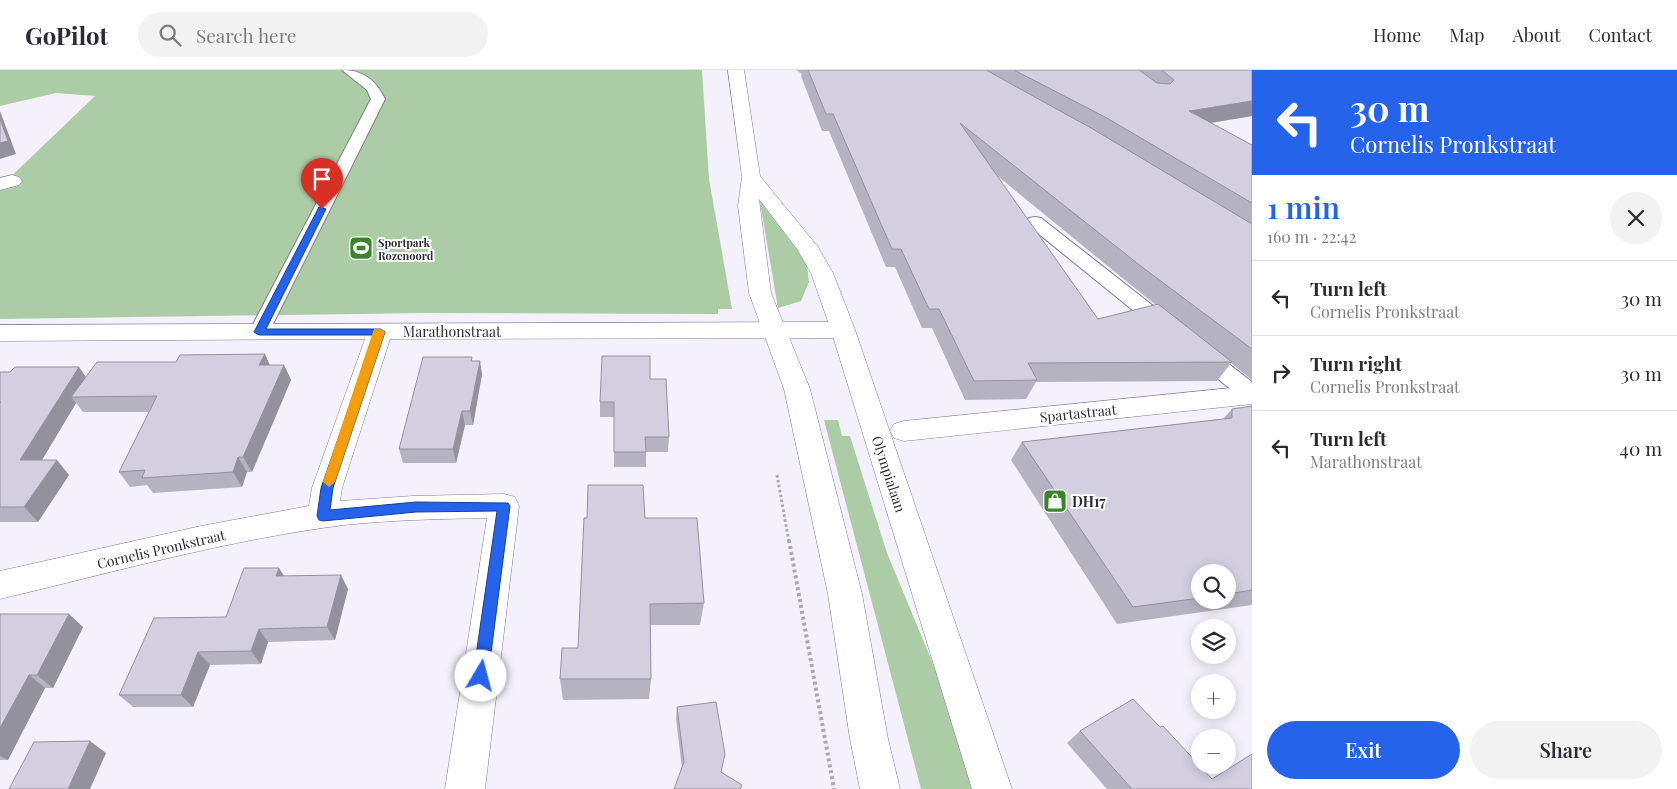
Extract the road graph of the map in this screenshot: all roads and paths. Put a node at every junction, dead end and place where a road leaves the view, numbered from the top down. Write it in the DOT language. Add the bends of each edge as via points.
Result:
graph roads {
  1 [pos="349,70"];
  2 [pos="736,70"];
  3 [pos="751,177"];
  4 [pos="1035,222"];
  5 [pos="774,330"];
  6 [pos="843,330"];
  7 [pos="259,332"];
  8 [pos="380,332"];
  9 [pos="0,333"];
  10 [pos="1252,395"];
  11 [pos="904,430"];
  12 [pos="775,465"];
  13 [pos="323,516"];
  14 [pos="0,585"];
  15 [pos="465,789"];
  16 [pos="834,789"];
  17 [pos="880,789"];
  18 [pos="992,789"];
  1 -- 7 [label="lane" via="373,88 378,99"];
  2 -- 3 [label="street"];
  3 -- 5 [label="street" via="748,206 760,293"];
  3 -- 6 [label="street, Olympialaan" via="807,247 822,273"];
  4 -- 10 [label="lane"];
  5 -- 6 [label="street, Marathonstraat"];
  5 -- 8 [label="street, Marathonstraat"];
  5 -- 17 [label="street" via="797,389 845,594 868,739"];
  6 -- 18 [label="street, Olympialaan"];
  7 -- 8 [label="street, Marathonstraat"];
  7 -- 9 [label="street, Marathonstraat"];
  8 -- 13 [label="street" via="327,488"];
  10 -- 11 [label="street, Spartastraat"];
  12 -- 16 [label="path"];
  13 -- 14 [label="street, Cornelis Pronkstraat"];
  13 -- 15 [label="street, Cornelis Pronkstraat" via="416,507 504,506"];
}
